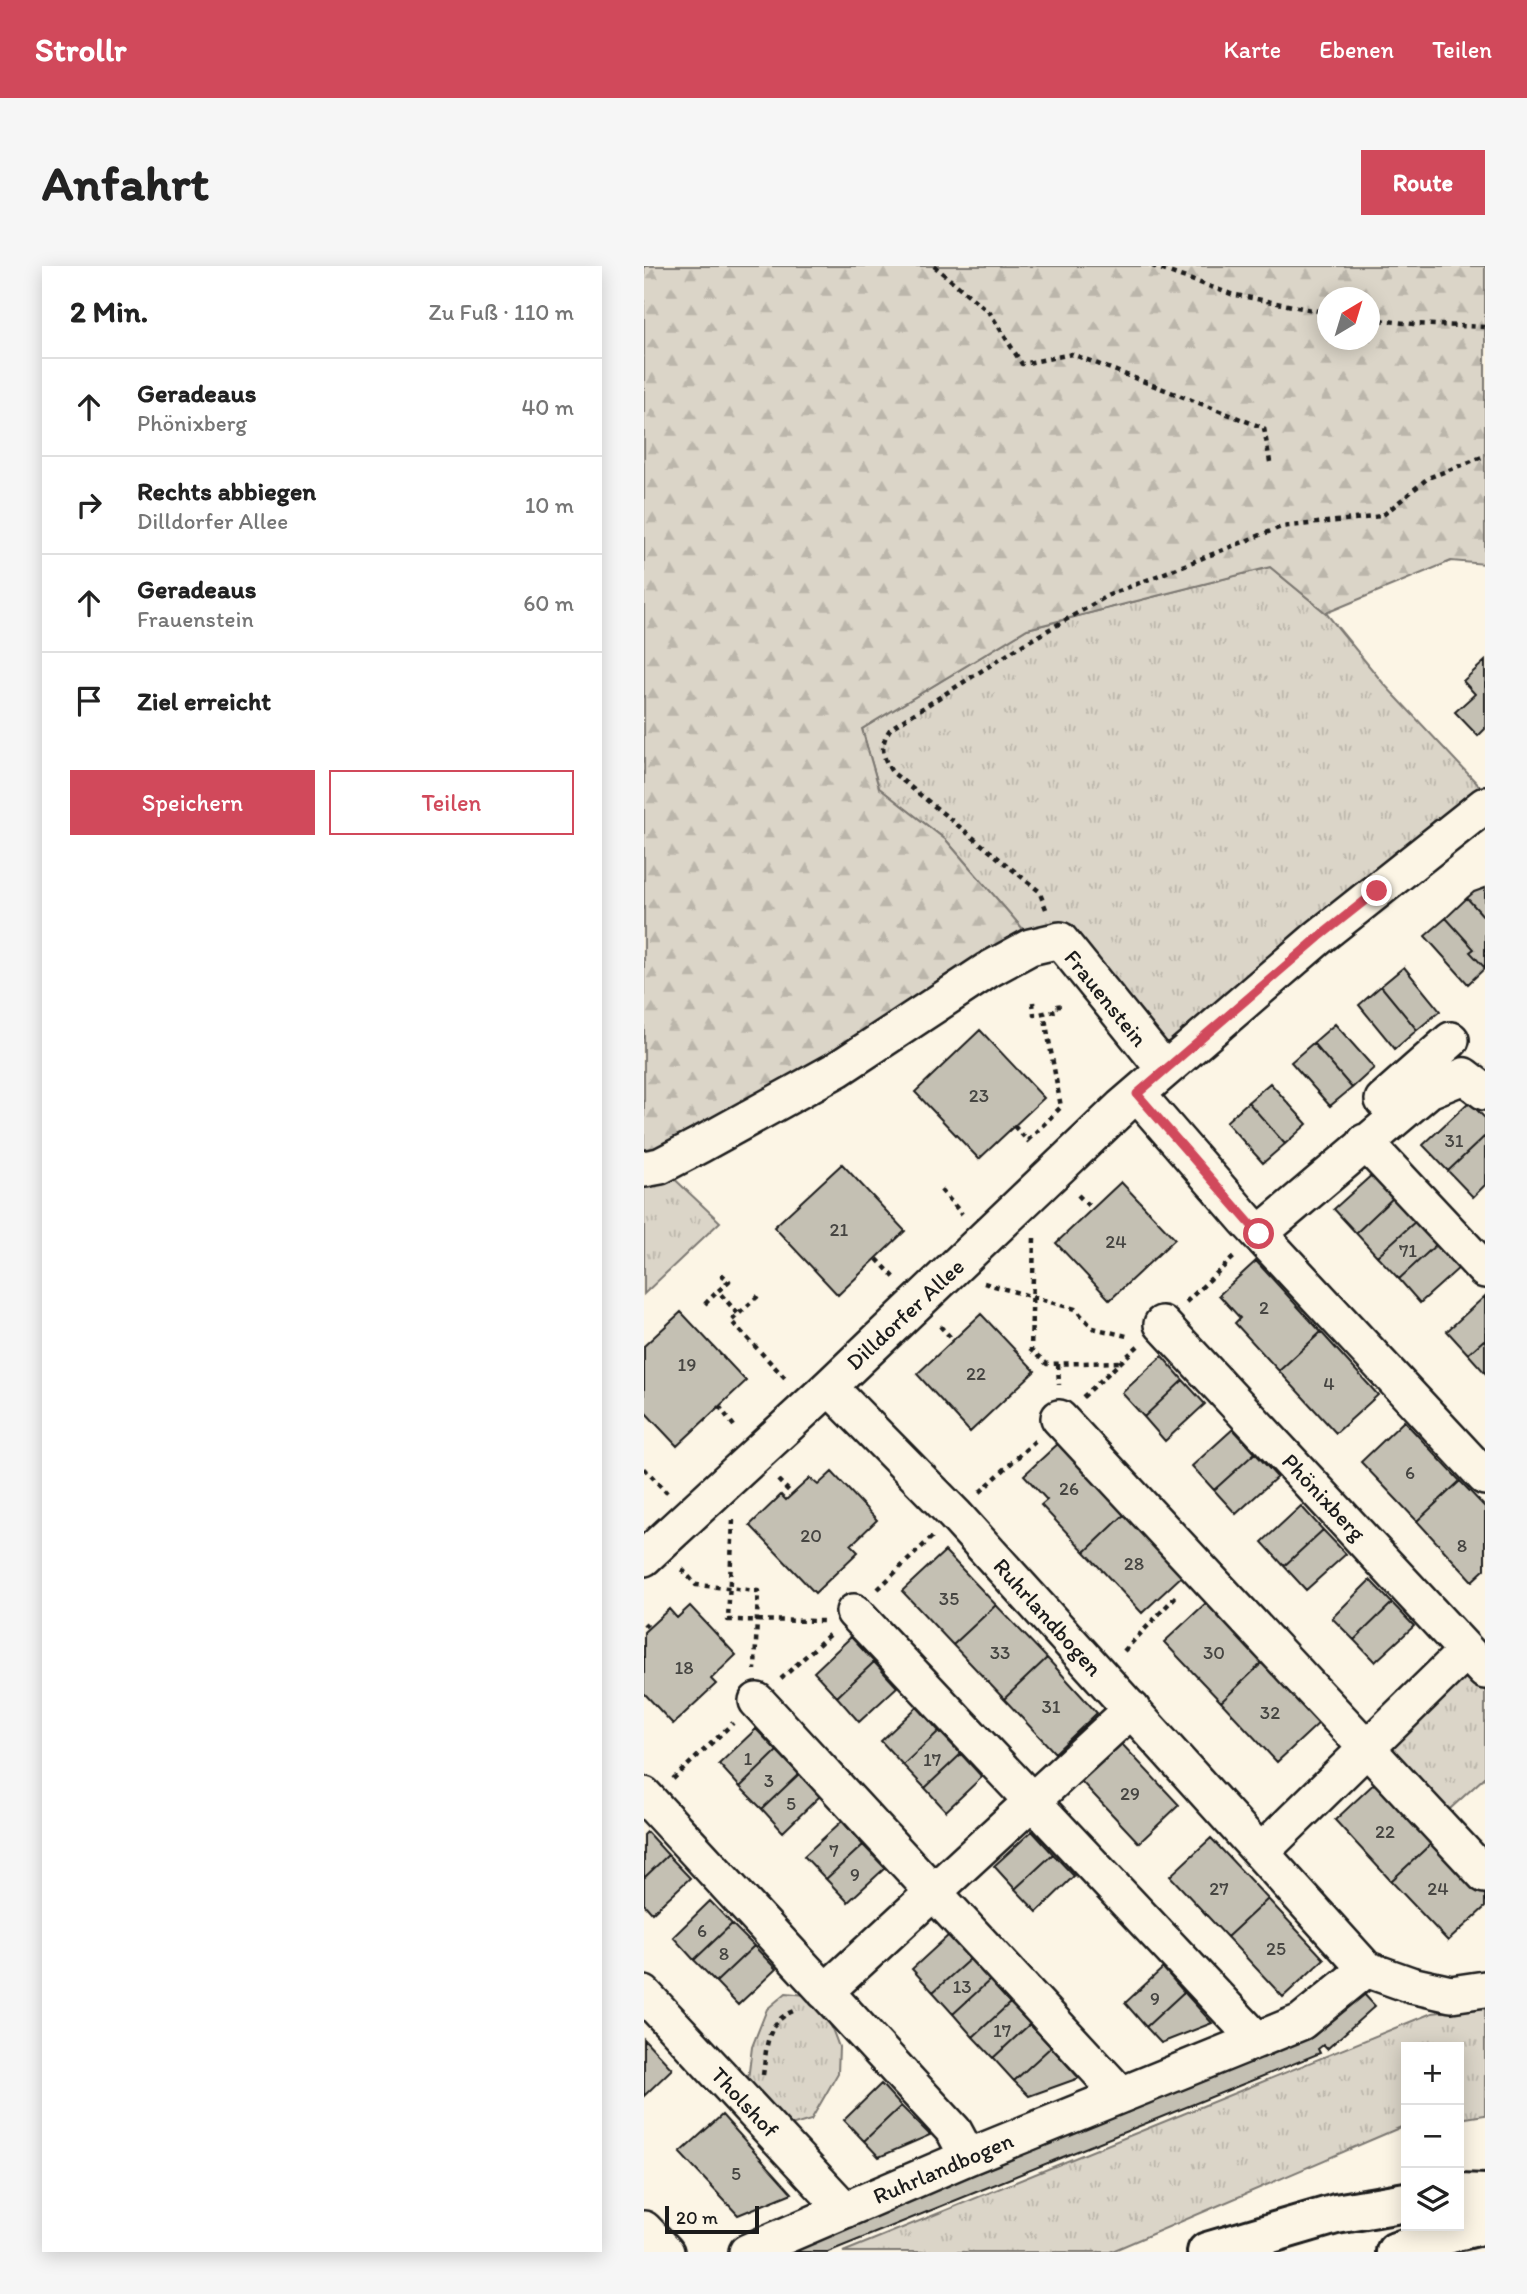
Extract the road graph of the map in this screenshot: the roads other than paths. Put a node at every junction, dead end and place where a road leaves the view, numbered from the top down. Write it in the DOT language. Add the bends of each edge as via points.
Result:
graph roads {
  1 [pos="1485,804"];
  2 [pos="1451,1040"];
  3 [pos="1165,1070"];
  4 [pos="1485,1092"];
  5 [pos="1137,1094"];
  6 [pos="1365,1142"];
  7 [pos="644,1169"];
  8 [pos="1252,1227"];
  9 [pos="1485,1270"];
  10 [pos="1147,1331"];
  11 [pos="819,1396"];
  12 [pos="1059,1419"];
  13 [pos="1485,1477"];
  14 [pos="651,1551"];
  15 [pos="845,1617"];
  16 [pos="1476,1661"];
  17 [pos="756,1687"];
  18 [pos="1132,1709"];
  19 [pos="1366,1747"];
  20 [pos="644,1795"];
  21 [pos="1032,1801"];
  22 [pos="1261,1852"];
  23 [pos="1485,1875"];
  24 [pos="934,1892"];
  25 [pos="1366,1969"];
  26 [pos="1485,1989"];
  27 [pos="644,1994"];
  28 [pos="834,2002"];
  29 [pos="1257,2040"];
  30 [pos="1121,2095"];
  31 [pos="968,2157"];
  32 [pos="1464,2193"];
  33 [pos="1485,2194"];
  34 [pos="1401,2203"];
  35 [pos="845,2210"];
  36 [pos="1485,2224"];
  37 [pos="644,2229"];
  38 [pos="666,2252"];
  39 [pos="747,2252"];
  40 [pos="1207,2252"];
  41 [pos="1396,2252"];
  1 -- 3 [label="street" via="1319,937"];
  2 -- 8 [label="street"];
  3 -- 5 [label="street, Dilldorfer Allee"];
  3 -- 7 [label="street, Frauenstein" via="1060,940 1030,947 988,970 838,1069 700,1146"];
  4 -- 6 [label="street" via="1464,1076 1429,1090"];
  5 -- 8 [label="street"];
  5 -- 11 [label="street, Dilldorfer Allee"];
  6 -- 8 [label="street"];
  6 -- 9 [label="street"];
  8 -- 13 [label="street"];
  10 -- 16 [label="street, Phönixberg"];
  11 -- 14 [label="street, Dilldorfer Allee"];
  11 -- 18 [label="street, Ruhrlandbogen" via="955,1515"];
  12 -- 19 [label="street"];
  15 -- 21 [label="street"];
  16 -- 19 [label="street"];
  17 -- 24 [label="street"];
  18 -- 21 [label="street"];
  18 -- 22 [label="street, Ruhrlandbogen"];
  19 -- 22 [label="street"];
  19 -- 23 [label="street"];
  20 -- 28 [label="street"];
  21 -- 24 [label="street"];
  21 -- 29 [label="street"];
  22 -- 25 [label="street, Ruhrlandbogen"];
  24 -- 28 [label="street"];
  24 -- 30 [label="street"];
  25 -- 26 [label="street, Ruhrlandbogen" via="1451,1994"];
  25 -- 29 [label="street, Ruhrlandbogen" via="1301,2022"];
  27 -- 35 [label="street, Tholshof"];
  28 -- 31 [label="street" via="954,2131"];
  29 -- 30 [label="street, Ruhrlandbogen"];
  30 -- 31 [label="street, Ruhrlandbogen"];
  31 -- 35 [label="street, Ruhrlandbogen"];
  32 -- 33 [label="highway"];
  34 -- 40 [label="highway" via="1336,2214"];
  35 -- 39 [label="street, Ruhrlandbogen"];
  36 -- 41 [label="highway"];
  37 -- 38 [label="street"];
}
